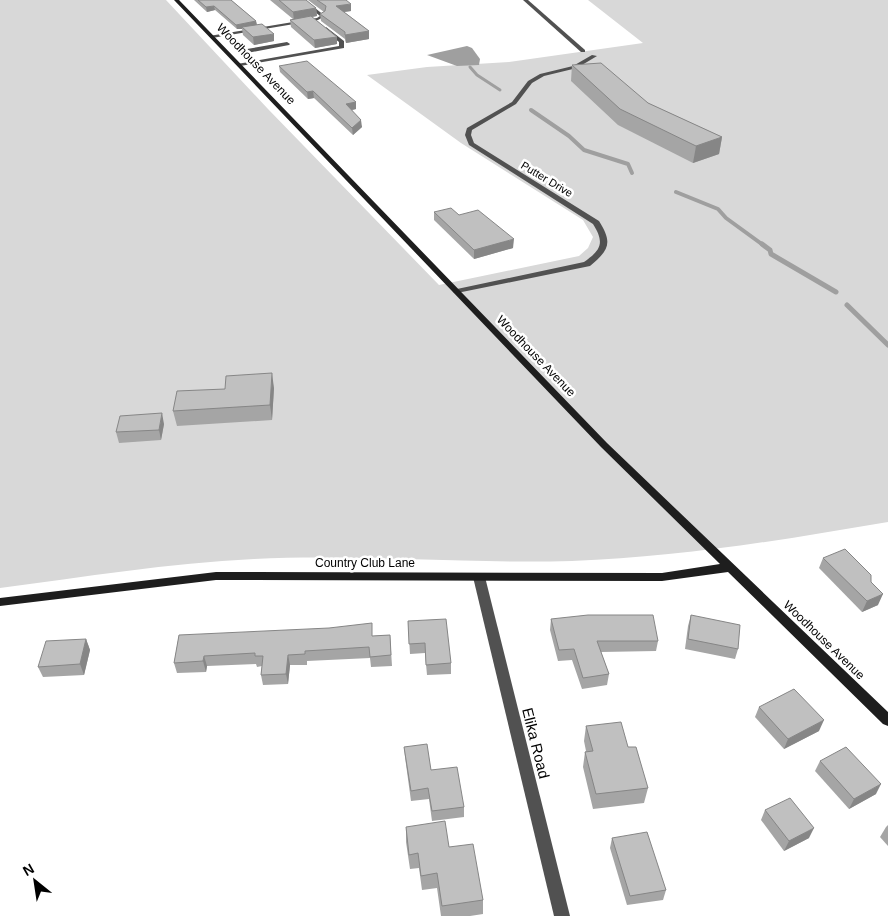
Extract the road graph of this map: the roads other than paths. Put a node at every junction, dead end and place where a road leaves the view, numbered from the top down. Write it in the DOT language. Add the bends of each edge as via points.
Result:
graph roads {
  1 [pos="176,0"];
  2 [pos="302,0"];
  3 [pos="525,0"];
  4 [pos="313,20"];
  5 [pos="214,39"];
  6 [pos="287,44"];
  7 [pos="241,46"];
  8 [pos="584,51"];
  9 [pos="229,54"];
  10 [pos="594,56"];
  11 [pos="240,64"];
  12 [pos="458,291"];
  13 [pos="731,567"];
  14 [pos="479,577"];
  15 [pos="0,602"];
  16 [pos="888,720"];
  17 [pos="562,916"];
  1 -- 5 [label="main road, Woodhouse Avenue"];
  2 -- 4 [label="street" via="323,16"];
  3 -- 8 [label="street"];
  4 -- 5 [label="street"];
  4 -- 11 [label="street" via="342,42 342,47"];
  5 -- 7 [label="street"];
  5 -- 9 [label="main road, Woodhouse Avenue"];
  6 -- 7 [label="street"];
  7 -- 9 [label="street"];
  9 -- 11 [label="main road, Woodhouse Avenue"];
  10 -- 12 [label="street, Putter Drive" via="575,67 542,75 530,82 514,103 477,122 469,129 468,135 471,144 596,223 604,234 605,245 601,254 587,264"];
  11 -- 12 [label="main road, Woodhouse Avenue"];
  12 -- 13 [label="main road, Woodhouse Avenue" via="604,445"];
  13 -- 14 [label="main road, Country Club Lane" via="662,577"];
  13 -- 16 [label="main road, Woodhouse Avenue"];
  14 -- 15 [label="main road, Country Club Lane" via="216,576"];
  14 -- 17 [label="street, Elika Road"];
}
